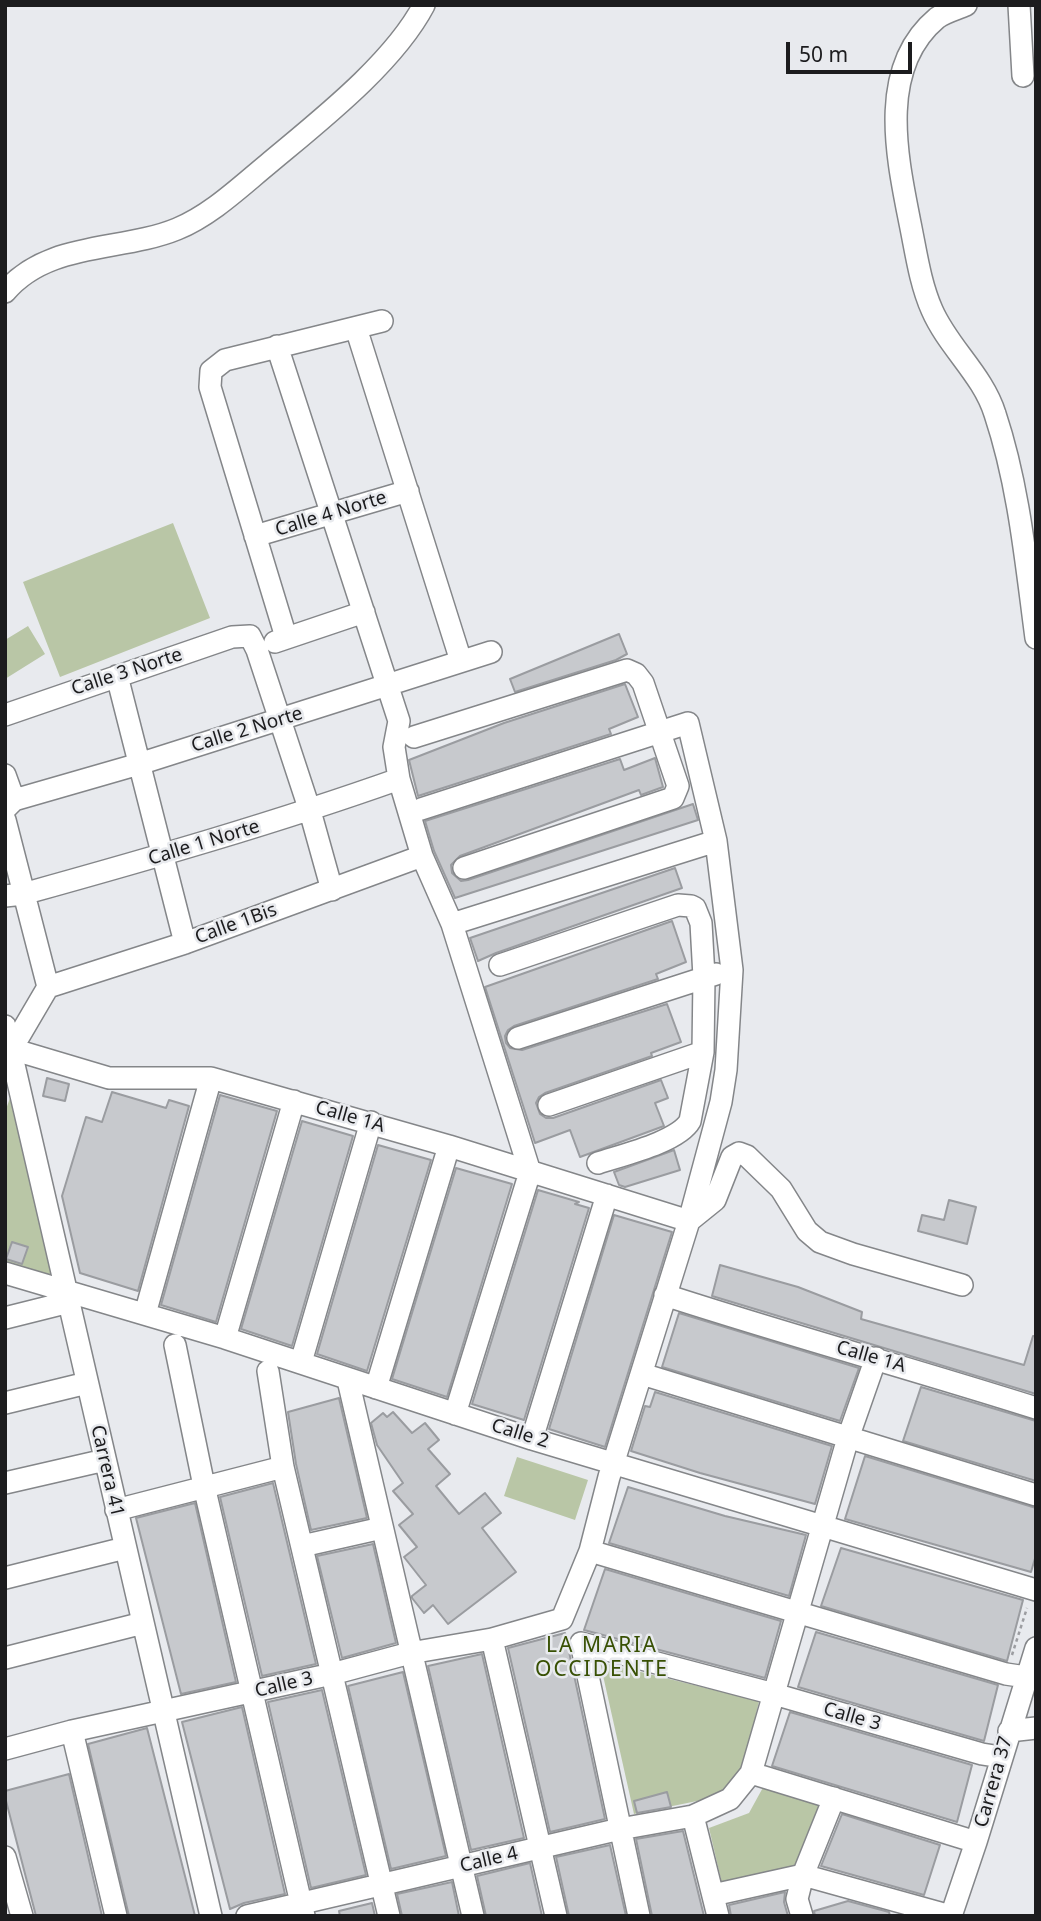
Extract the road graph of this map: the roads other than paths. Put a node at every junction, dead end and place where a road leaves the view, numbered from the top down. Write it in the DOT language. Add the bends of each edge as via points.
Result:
graph roads {
  1 [pos="424,5"];
  2 [pos="966,5"];
  3 [pos="1019,5"];
  4 [pos="1023,76"];
  5 [pos="5,292"];
  6 [pos="382,321"];
  7 [pos="356,328"];
  8 [pos="277,346"];
  9 [pos="408,491"];
  10 [pos="332,514"];
  11 [pos="255,536"];
  12 [pos="364,612"];
  13 [pos="286,637"];
  14 [pos="1036,638"];
  15 [pos="253,643"];
  16 [pos="491,652"];
  17 [pos="461,661"];
  18 [pos="117,676"];
  19 [pos="387,687"];
  20 [pos="5,715"];
  21 [pos="279,720"];
  22 [pos="660,732"];
  23 [pos="414,737"];
  24 [pos="139,764"];
  25 [pos="5,775"];
  26 [pos="399,779"];
  27 [pos="9,804"];
  28 [pos="421,808"];
  29 [pos="310,811"];
  30 [pos="5,820"];
  31 [pos="718,850"];
  32 [pos="163,855"];
  33 [pos="422,856"];
  34 [pos="464,868"];
  35 [pos="332,890"];
  36 [pos="14,895"];
  37 [pos="452,924"];
  38 [pos="185,943"];
  39 [pos="500,965"];
  40 [pos="732,970"];
  41 [pos="704,977"];
  42 [pos="48,988"];
  43 [pos="5,1026"];
  44 [pos="518,1038"];
  45 [pos="8,1049"];
  46 [pos="703,1052"];
  47 [pos="211,1079"];
  48 [pos="294,1101"];
  49 [pos="550,1105"];
  50 [pos="371,1122"];
  51 [pos="449,1146"];
  52 [pos="598,1163"];
  53 [pos="530,1172"];
  54 [pos="607,1195"];
  55 [pos="689,1221"];
  56 [pos="5,1273"];
  57 [pos="962,1285"];
  58 [pos="665,1295"];
  59 [pos="68,1297"];
  60 [pos="145,1314"];
  61 [pos="5,1318"];
  62 [pos="225,1338"];
  63 [pos="175,1345"];
  64 [pos="876,1358"];
  65 [pos="301,1362"];
  66 [pos="268,1371"];
  67 [pos="642,1374"];
  68 [pos="348,1380"];
  69 [pos="87,1383"];
  70 [pos="376,1388"];
  71 [pos="5,1403"];
  72 [pos="1036,1408"];
  73 [pos="455,1414"];
  74 [pos="848,1438"];
  75 [pos="532,1439"];
  76 [pos="105,1460"];
  77 [pos="614,1462"];
  78 [pos="283,1466"];
  79 [pos="5,1483"];
  80 [pos="204,1486"];
  81 [pos="1036,1495"];
  82 [pos="116,1510"];
  83 [pos="823,1524"];
  84 [pos="382,1528"];
  85 [pos="302,1546"];
  86 [pos="125,1548"];
  87 [pos="590,1551"];
  88 [pos="5,1578"];
  89 [pos="1036,1590"];
  90 [pos="797,1612"];
  91 [pos="143,1623"];
  92 [pos="492,1639"];
  93 [pos="1036,1648"];
  94 [pos="410,1653"];
  95 [pos="5,1658"];
  96 [pos="332,1674"];
  97 [pos="1026,1677"];
  98 [pos="253,1692"];
  99 [pos="774,1695"];
  100 [pos="163,1710"];
  101 [pos="1036,1728"];
  102 [pos="72,1731"];
  103 [pos="1009,1731"];
  104 [pos="5,1749"];
  105 [pos="1001,1757"];
  106 [pos="751,1773"];
  107 [pos="834,1798"];
  108 [pos="693,1816"];
  109 [pos="620,1829"];
  110 [pos="976,1842"];
  111 [pos="540,1848"];
  112 [pos="5,1857"];
  113 [pos="461,1866"];
  114 [pos="803,1875"];
  115 [pos="382,1885"];
  116 [pos="712,1895"];
  117 [pos="302,1910"];
  118 [pos="22,1916"];
  119 [pos="116,1916"];
  120 [pos="211,1916"];
  121 [pos="247,1916"];
  122 [pos="389,1916"];
  123 [pos="473,1916"];
  124 [pos="556,1916"];
  125 [pos="639,1916"];
  126 [pos="718,1916"];
  127 [pos="802,1916"];
  128 [pos="950,1916"];
  1 -- 5 [label="street" via="404,36 328,114 220,204 178,229 76,251 42,264 15,280"];
  2 -- 14 [label="street" via="939,16 917,39 899,82 899,167 932,310 995,411 1019,511"];
  3 -- 4 [label="street"];
  6 -- 7 [label="street"];
  7 -- 8 [label="street"];
  7 -- 9 [label="street"];
  8 -- 10 [label="street"];
  8 -- 11 [label="street" via="225,360 211,371 209,387"];
  9 -- 10 [label="street, Calle 4 Norte"];
  9 -- 17 [label="street"];
  10 -- 11 [label="street, Calle 4 Norte"];
  10 -- 12 [label="street"];
  11 -- 13 [label="street"];
  12 -- 13 [label="street, Calle 3 Norte"];
  12 -- 19 [label="street"];
  13 -- 15 [label="street, Calle 3 Norte"];
  15 -- 18 [label="street, Calle 3 Norte" via="232,637"];
  15 -- 21 [label="street"];
  16 -- 17 [label="street, Calle 2 Norte"];
  17 -- 19 [label="street, Calle 2 Norte"];
  18 -- 20 [label="street, Calle 3 Norte"];
  18 -- 24 [label="street"];
  19 -- 21 [label="street, Calle 2 Norte"];
  19 -- 26 [label="street" via="399,721 394,747"];
  21 -- 24 [label="street, Calle 2 Norte"];
  21 -- 29 [label="street"];
  22 -- 23 [label="street" via="643,683 627,670"];
  22 -- 28 [label="street"];
  22 -- 31 [label="street" via="688,723"];
  22 -- 34 [label="street" via="678,786 673,798"];
  24 -- 27 [label="street, Calle 2 Norte"];
  24 -- 32 [label="street"];
  25 -- 27 [label="street"];
  26 -- 29 [label="street, Calle 1 Norte"];
  26 -- 33 [label="street"];
  29 -- 32 [label="street, Calle 1 Norte"];
  29 -- 35 [label="street"];
  30 -- 36 [label="street"];
  31 -- 37 [label="street"];
  31 -- 40 [label="street"];
  32 -- 36 [label="street, Calle 1 Norte"];
  32 -- 38 [label="street"];
  33 -- 35 [label="street, Calle 1Bis"];
  33 -- 37 [label="street"];
  35 -- 38 [label="street, Calle 1Bis"];
  36 -- 42 [label="street"];
  37 -- 53 [label="street"];
  38 -- 42 [label="street, Calle 1Bis"];
  39 -- 41 [label="street" via="687,905 699,915"];
  40 -- 41 [label="street"];
  40 -- 55 [label="street" via="721,1102"];
  41 -- 44 [label="street"];
  41 -- 46 [label="street"];
  42 -- 45 [label="street"];
  43 -- 45 [label="street, Carrera 41"];
  45 -- 47 [label="street, Calle 1A" via="109,1077"];
  45 -- 59 [label="street, Carrera 41"];
  46 -- 49 [label="street"];
  46 -- 52 [label="street" via="693,1113 685,1130"];
  47 -- 48 [label="street, Calle 1A"];
  47 -- 60 [label="street"];
  48 -- 50 [label="street, Calle 1A"];
  48 -- 62 [label="street"];
  50 -- 51 [label="street, Calle 1A"];
  50 -- 65 [label="street"];
  51 -- 53 [label="street, Calle 1A"];
  51 -- 70 [label="street"];
  53 -- 54 [label="street, Calle 1A"];
  53 -- 73 [label="street"];
  54 -- 55 [label="street, Calle 1A"];
  54 -- 75 [label="street"];
  55 -- 57 [label="street" via="715,1200 733,1157 739,1153 781,1189 807,1231 820,1242"];
  55 -- 58 [label="street"];
  56 -- 59 [label="street, Calle 2"];
  58 -- 64 [label="street, Calle 1A"];
  58 -- 67 [label="street"];
  59 -- 60 [label="street, Calle 2"];
  59 -- 61 [label="street"];
  59 -- 69 [label="street, Carrera 41"];
  60 -- 62 [label="street, Calle 2"];
  62 -- 65 [label="street, Calle 2"];
  63 -- 80 [label="street"];
  64 -- 72 [label="street, Calle 1A"];
  64 -- 74 [label="street"];
  65 -- 68 [label="street, Calle 2"];
  66 -- 78 [label="street"];
  67 -- 74 [label="street"];
  67 -- 77 [label="street"];
  68 -- 70 [label="street, Calle 2"];
  68 -- 84 [label="street"];
  69 -- 71 [label="street"];
  69 -- 76 [label="street, Carrera 41"];
  70 -- 73 [label="street, Calle 2"];
  73 -- 75 [label="street, Calle 2"];
  74 -- 81 [label="street"];
  74 -- 83 [label="street"];
  75 -- 77 [label="street, Calle 2"];
  76 -- 79 [label="street"];
  76 -- 82 [label="street, Carrera 41"];
  77 -- 83 [label="street, Calle 2"];
  77 -- 87 [label="street"];
  78 -- 80 [label="street"];
  78 -- 85 [label="street"];
  80 -- 82 [label="street"];
  80 -- 98 [label="street"];
  82 -- 86 [label="street, Carrera 41"];
  83 -- 89 [label="street, Calle 2"];
  83 -- 90 [label="street"];
  84 -- 85 [label="street"];
  84 -- 94 [label="street"];
  85 -- 96 [label="street"];
  86 -- 88 [label="street"];
  86 -- 91 [label="street, Carrera 41"];
  87 -- 90 [label="street"];
  87 -- 92 [label="street, Calle 3" via="562,1619"];
  90 -- 97 [label="street"];
  90 -- 99 [label="street"];
  91 -- 95 [label="street"];
  91 -- 100 [label="street, Carrera 41"];
  92 -- 94 [label="street, Calle 3"];
  92 -- 111 [label="street"];
  93 -- 97 [label="street, Carrera 37"];
  94 -- 96 [label="street, Calle 3"];
  94 -- 113 [label="street"];
  96 -- 98 [label="street, Calle 3"];
  96 -- 115 [label="street"];
  97 -- 103 [label="street, Carrera 37"];
  98 -- 100 [label="street, Calle 3"];
  98 -- 117 [label="street"];
  99 -- 105 [label="street, Calle 3"];
  99 -- 106 [label="street"];
  99 -- 109 [label="street, Calle 3" via="581,1643"];
  100 -- 102 [label="street, Calle 3"];
  100 -- 120 [label="street, Carrera 41"];
  101 -- 103 [label="street"];
  102 -- 104 [label="street, Calle 3"];
  102 -- 119 [label="street"];
  103 -- 105 [label="street, Carrera 37"];
  105 -- 110 [label="street, Carrera 37"];
  106 -- 107 [label="street"];
  106 -- 108 [label="street, Calle 4" via="730,1799"];
  107 -- 110 [label="street"];
  107 -- 114 [label="street"];
  108 -- 109 [label="street, Calle 4"];
  108 -- 116 [label="street"];
  109 -- 111 [label="street, Calle 4"];
  109 -- 125 [label="street"];
  110 -- 128 [label="street, Carrera 37"];
  111 -- 113 [label="street, Calle 4"];
  111 -- 124 [label="street"];
  112 -- 118 [label="street"];
  113 -- 115 [label="street, Calle 4"];
  113 -- 123 [label="street"];
  114 -- 116 [label="street"];
  114 -- 127 [label="street" via="797,1899"];
  114 -- 128 [label="street"];
  115 -- 117 [label="street, Calle 4"];
  115 -- 122 [label="street"];
  116 -- 126 [label="street"];
  117 -- 121 [label="street, Calle 4"];
}
